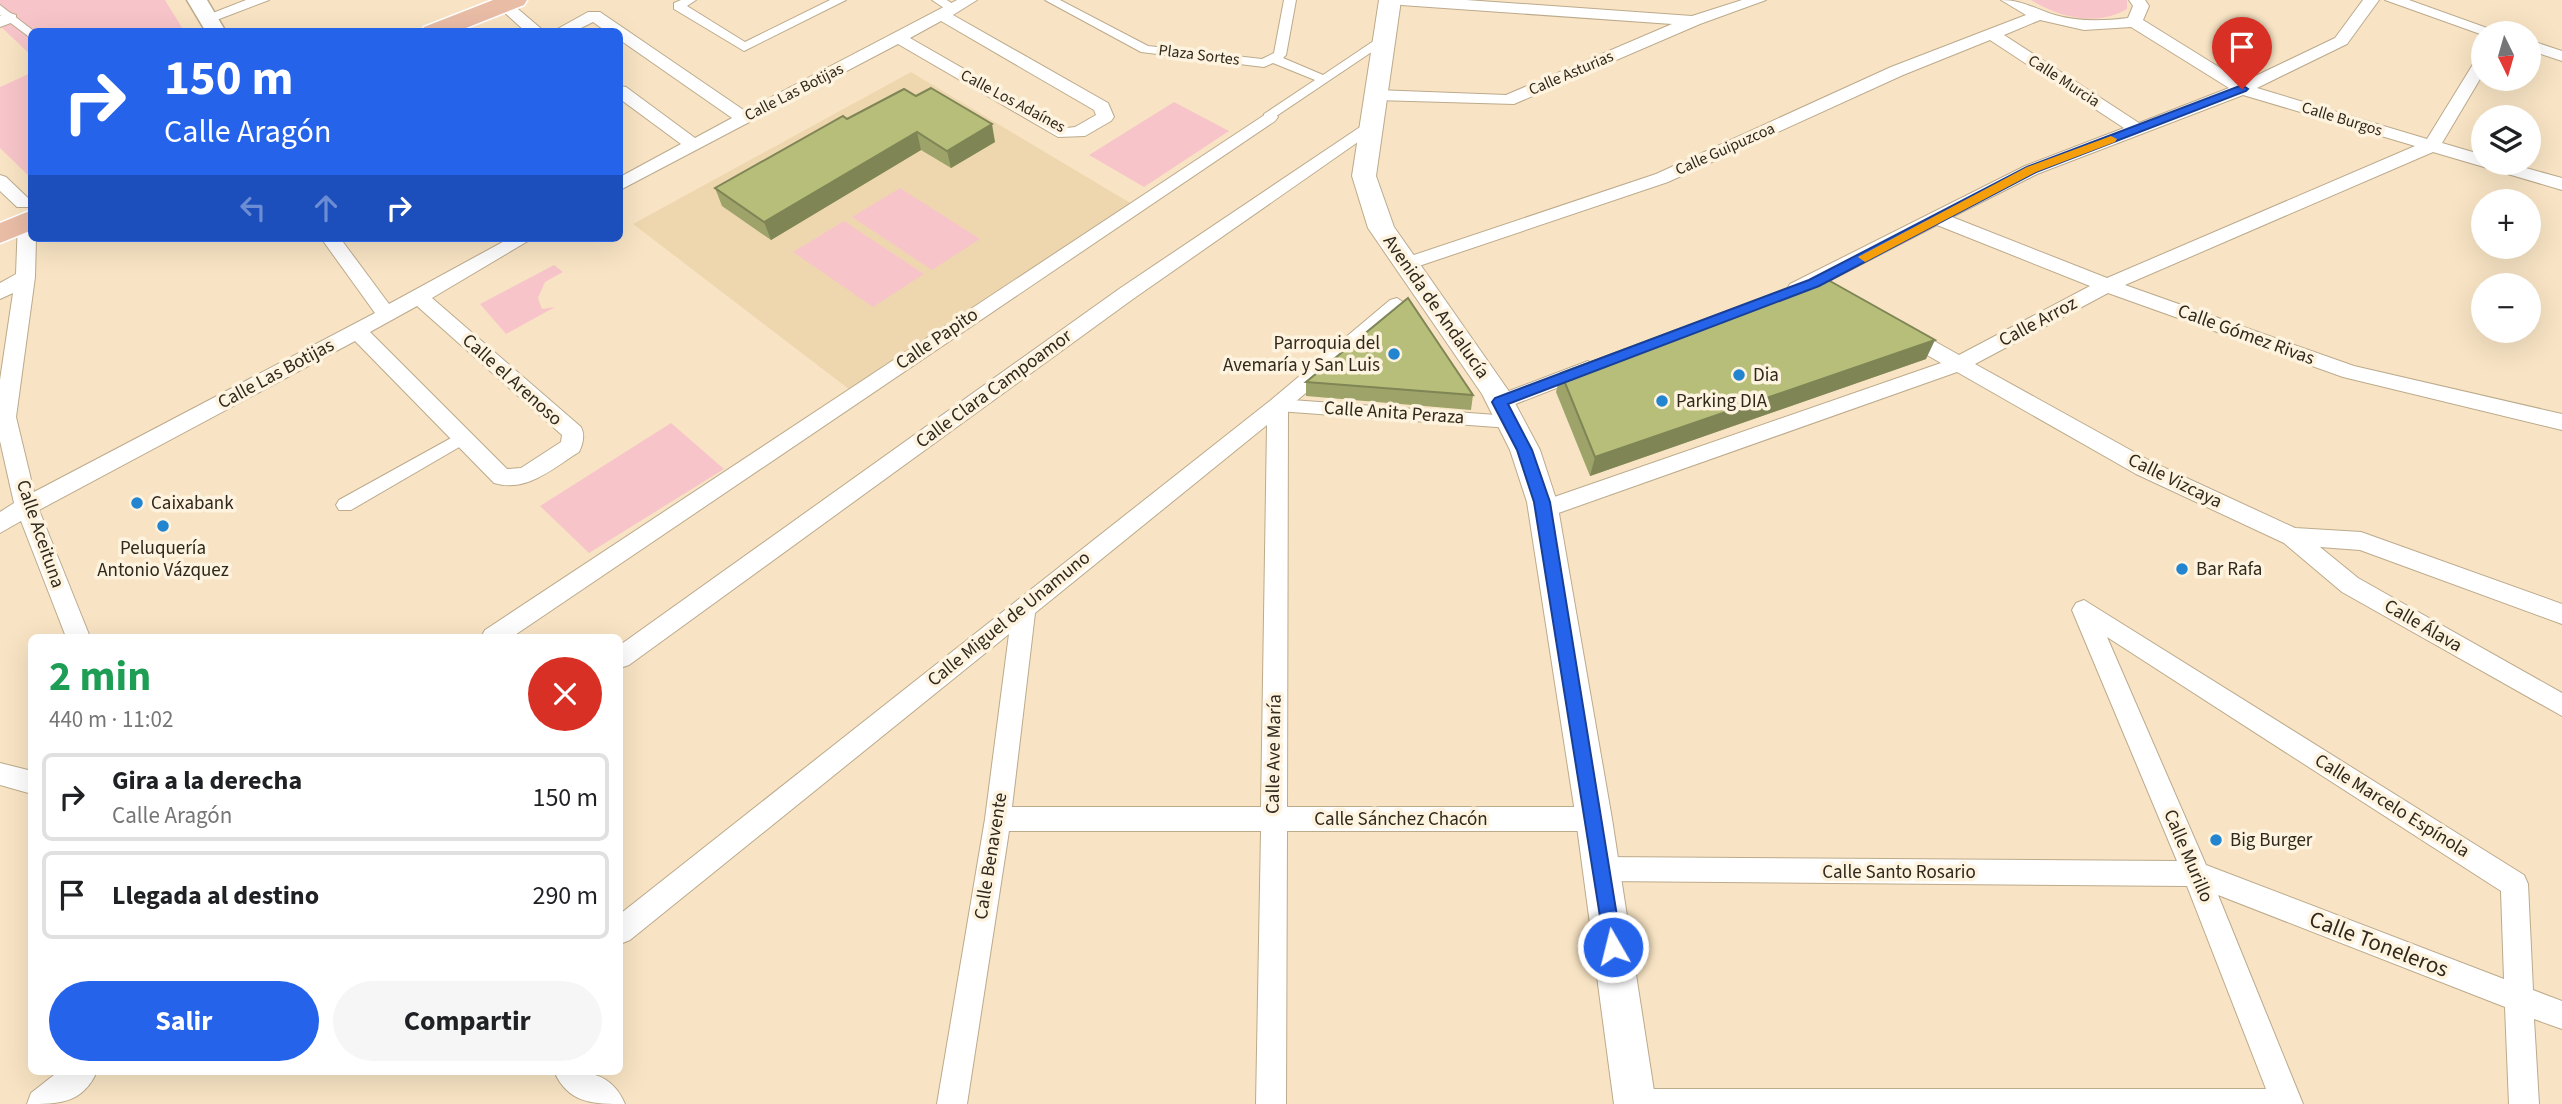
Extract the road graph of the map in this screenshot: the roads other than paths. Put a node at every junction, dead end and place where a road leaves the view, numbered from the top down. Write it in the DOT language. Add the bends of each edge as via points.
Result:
graph roads {
  1 [pos="197,0"];
  2 [pos="261,0"];
  3 [pos="542,0"];
  4 [pos="840,0"];
  5 [pos="1051,0"];
  6 [pos="1290,0"];
  7 [pos="1390,0"];
  8 [pos="1401,0"];
  9 [pos="1758,0"];
  10 [pos="2009,0"];
  11 [pos="2137,0"];
  12 [pos="2371,0"];
  13 [pos="2393,0"];
  14 [pos="686,1"];
  15 [pos="513,6"];
  16 [pos="951,6"];
  17 [pos="3,16"];
  18 [pos="2036,16"];
  19 [pos="1694,21"];
  20 [pos="2134,22"];
  21 [pos="212,25"];
  22 [pos="2471,26"];
  23 [pos="445,28"];
  24 [pos="468,28"];
  25 [pos="533,28"];
  26 [pos="568,28"];
  27 [pos="613,28"];
  28 [pos="28,33"];
  29 [pos="1992,34"];
  30 [pos="623,35"];
  31 [pos="900,38"];
  32 [pos="1382,41"];
  33 [pos="2541,49"];
  34 [pos="2562,56"];
  35 [pos="1273,59"];
  36 [pos="1325,80"];
  37 [pos="2471,81"];
  38 [pos="2242,89"];
  39 [pos="623,93"];
  40 [pos="1374,109"];
  41 [pos="1269,117"];
  42 [pos="744,118"];
  43 [pos="2137,129"];
  44 [pos="692,144"];
  45 [pos="2431,146"];
  46 [pos="2471,158"];
  47 [pos="2531,175"];
  48 [pos="0,181"];
  49 [pos="623,182"];
  50 [pos="2562,184"];
  51 [pos="23,211"];
  52 [pos="1939,219"];
  53 [pos="0,234"];
  54 [pos="333,242"];
  55 [pos="517,242"];
  56 [pos="1406,264"];
  57 [pos="25,277"];
  58 [pos="1814,283"];
  59 [pos="2107,285"];
  60 [pos="0,292"];
  61 [pos="419,297"];
  62 [pos="1838,297"];
  63 [pos="1775,298"];
  64 [pos="1397,305"];
  65 [pos="386,314"];
  66 [pos="1887,324"];
  67 [pos="357,331"];
  68 [pos="1604,362"];
  69 [pos="1959,364"];
  70 [pos="1279,405"];
  71 [pos="1505,412"];
  72 [pos="2,418"];
  73 [pos="2562,422"];
  74 [pos="463,438"];
  75 [pos="345,505"];
  76 [pos="26,506"];
  77 [pos="1542,510"];
  78 [pos="0,524"];
  79 [pos="2292,537"];
  80 [pos="1024,607"];
  81 [pos="2084,610"];
  82 [pos="2562,614"];
  83 [pos="77,634"];
  84 [pos="497,634"];
  85 [pos="623,656"];
  86 [pos="2562,705"];
  87 [pos="0,774"];
  88 [pos="28,782"];
  89 [pos="998,819"];
  90 [pos="1273,819"];
  91 [pos="1594,819"];
  92 [pos="1601,869"];
  93 [pos="2196,874"];
  94 [pos="623,929"];
  95 [pos="2518,997"];
  96 [pos="2562,1015"];
  97 [pos="77,1075"];
  98 [pos="574,1075"];
  99 [pos="2287,1103"];
  100 [pos="43,1104"];
  101 [pos="610,1104"];
  102 [pos="952,1104"];
  103 [pos="1271,1104"];
  104 [pos="1635,1104"];
  105 [pos="2524,1104"];
  1 -- 21 [label="street"];
  2 -- 21 [label="street"];
  3 -- 15 [label="main road"];
  4 -- 14 [label="street" via="744,47 678,6"];
  5 -- 35 [label="street, Plaza Sortes" via="1145,49 1264,63"];
  6 -- 35 [label="street" via="1280,55"];
  7 -- 32 [label="main road, Avenida de Andalucía"];
  8 -- 19 [label="street"];
  9 -- 19 [label="street, Calle Asturias"];
  10 -- 18 [label="street"];
  11 -- 20 [label="street" via="2141,6"];
  12 -- 38 [label="street" via="2341,41"];
  13 -- 22 [label="street"];
  15 -- 23 [label="main road"];
  15 -- 24 [label="main road"];
  15 -- 25 [label="street"];
  16 -- 31 [label="street, Calle Las Botijas"];
  16 -- 31 [label="street, Calle Los Adaínes" via="1102,107 1105,117 1079,132 1064,132"];
  17 -- 28 [label="street"];
  18 -- 20 [label="street" via="2061,24 2102,27"];
  18 -- 29 [label="street, Calle Guipuzcoa"];
  19 -- 40 [label="street, Calle Asturias" via="1508,100"];
  20 -- 38 [label="street, Calle Burgos"];
  26 -- 27 [label="street" via="594,15"];
  29 -- 43 [label="street, Calle Murcia"];
  29 -- 56 [label="street, Calle Guipuzcoa" via="1897,71 1662,178"];
  30 -- 42 [label="street"];
  31 -- 42 [label="street, Calle Las Botijas"];
  32 -- 36 [label="street, Calle Papito"];
  32 -- 40 [label="main road, Avenida de Andalucía"];
  33 -- 34 [label="street"];
  35 -- 36 [label="street, Plaza Sortes"];
  36 -- 41 [label="street, Calle Papito"];
  37 -- 45 [label="street"];
  38 -- 43 [label="street"];
  38 -- 45 [label="street, Calle Burgos"];
  39 -- 44 [label="street"];
  40 -- 56 [label="main road, Avenida de Andalucía" via="1364,176 1381,228"];
  40 -- 85 [label="street, Calle Clara Campoamor" via="1126,294"];
  41 -- 84 [label="street, Calle Papito"];
  42 -- 44 [label="street, Calle Las Botijas"];
  43 -- 52 [label="street" via="2031,170"];
  44 -- 49 [label="street, Calle Las Botijas"];
  45 -- 46 [label="street, Calle Burgos"];
  45 -- 59 [label="street, Calle Arroz"];
  47 -- 50 [label="street"];
  48 -- 51 [label="street"];
  51 -- 53 [label="main road"];
  51 -- 57 [label="street, Calle Aceituna"];
  52 -- 58 [label="street"];
  52 -- 59 [label="street, Calle Gómez Rivas"];
  54 -- 65 [label="street"];
  55 -- 61 [label="street, Calle Las Botijas"];
  56 -- 71 [label="main road, Avenida de Andalucía"];
  57 -- 60 [label="street"];
  57 -- 72 [label="street, Calle Aceituna"];
  58 -- 62 [label="street"];
  58 -- 63 [label="street"];
  59 -- 69 [label="street, Calle Arroz"];
  59 -- 73 [label="street, Calle Gómez Rivas" via="2350,372"];
  61 -- 65 [label="street, Calle Las Botijas"];
  61 -- 74 [label="street, Calle el Arenoso" via="573,433 571,446 525,476 502,477"];
  64 -- 70 [label="street, Calle Miguel de Unamuno"];
  65 -- 67 [label="street, Calle Las Botijas"];
  66 -- 69 [label="street, Calle Vizcaya"];
  67 -- 74 [label="street, Calle el Arenoso"];
  67 -- 76 [label="street, Calle Las Botijas"];
  68 -- 71 [label="street"];
  69 -- 77 [label="street, Calle Arroz"];
  69 -- 79 [label="street, Calle Vizcaya" via="2144,468"];
  70 -- 71 [label="street, Calle Anita Peraza"];
  70 -- 80 [label="street, Calle Miguel de Unamuno"];
  70 -- 90 [label="street, Calle Ave María"];
  71 -- 77 [label="main road, Avenida de Andalucía" via="1525,450"];
  72 -- 76 [label="street, Calle Aceituna"];
  74 -- 75 [label="street"];
  76 -- 78 [label="street, Calle Las Botijas"];
  76 -- 83 [label="street, Calle Aceituna"];
  77 -- 91 [label="main road, Avenida de Andalucía"];
  79 -- 82 [label="street, Calle Vizcaya" via="2361,541"];
  79 -- 86 [label="street, Calle Álava" via="2350,585"];
  80 -- 89 [label="street, Calle Benavente"];
  80 -- 94 [label="street, Calle Miguel de Unamuno"];
  81 -- 93 [label="street, Calle Murillo"];
  81 -- 95 [label="street, Calle Marcelo Espínola" via="2514,884"];
  87 -- 88 [label="street"];
  89 -- 90 [label="street, Calle Sánchez Chacón"];
  89 -- 102 [label="street, Calle Benavente"];
  90 -- 91 [label="street, Calle Sánchez Chacón"];
  90 -- 103 [label="street, Calle Ave María"];
  91 -- 92 [label="main road, Avenida de Andalucía"];
  92 -- 93 [label="street, Calle Santo Rosario"];
  92 -- 104 [label="main road, Avenida de Andalucía"];
  93 -- 95 [label="street, Calle Toneleros"];
  93 -- 99 [label="street, Calle Murillo"];
  95 -- 96 [label="street, Calle Toneleros"];
  95 -- 105 [label="street, Calle Marcelo Espínola"];
  97 -- 100 [label="street"];
  98 -- 101 [label="street"];
  99 -- 104 [label="street"];
}
